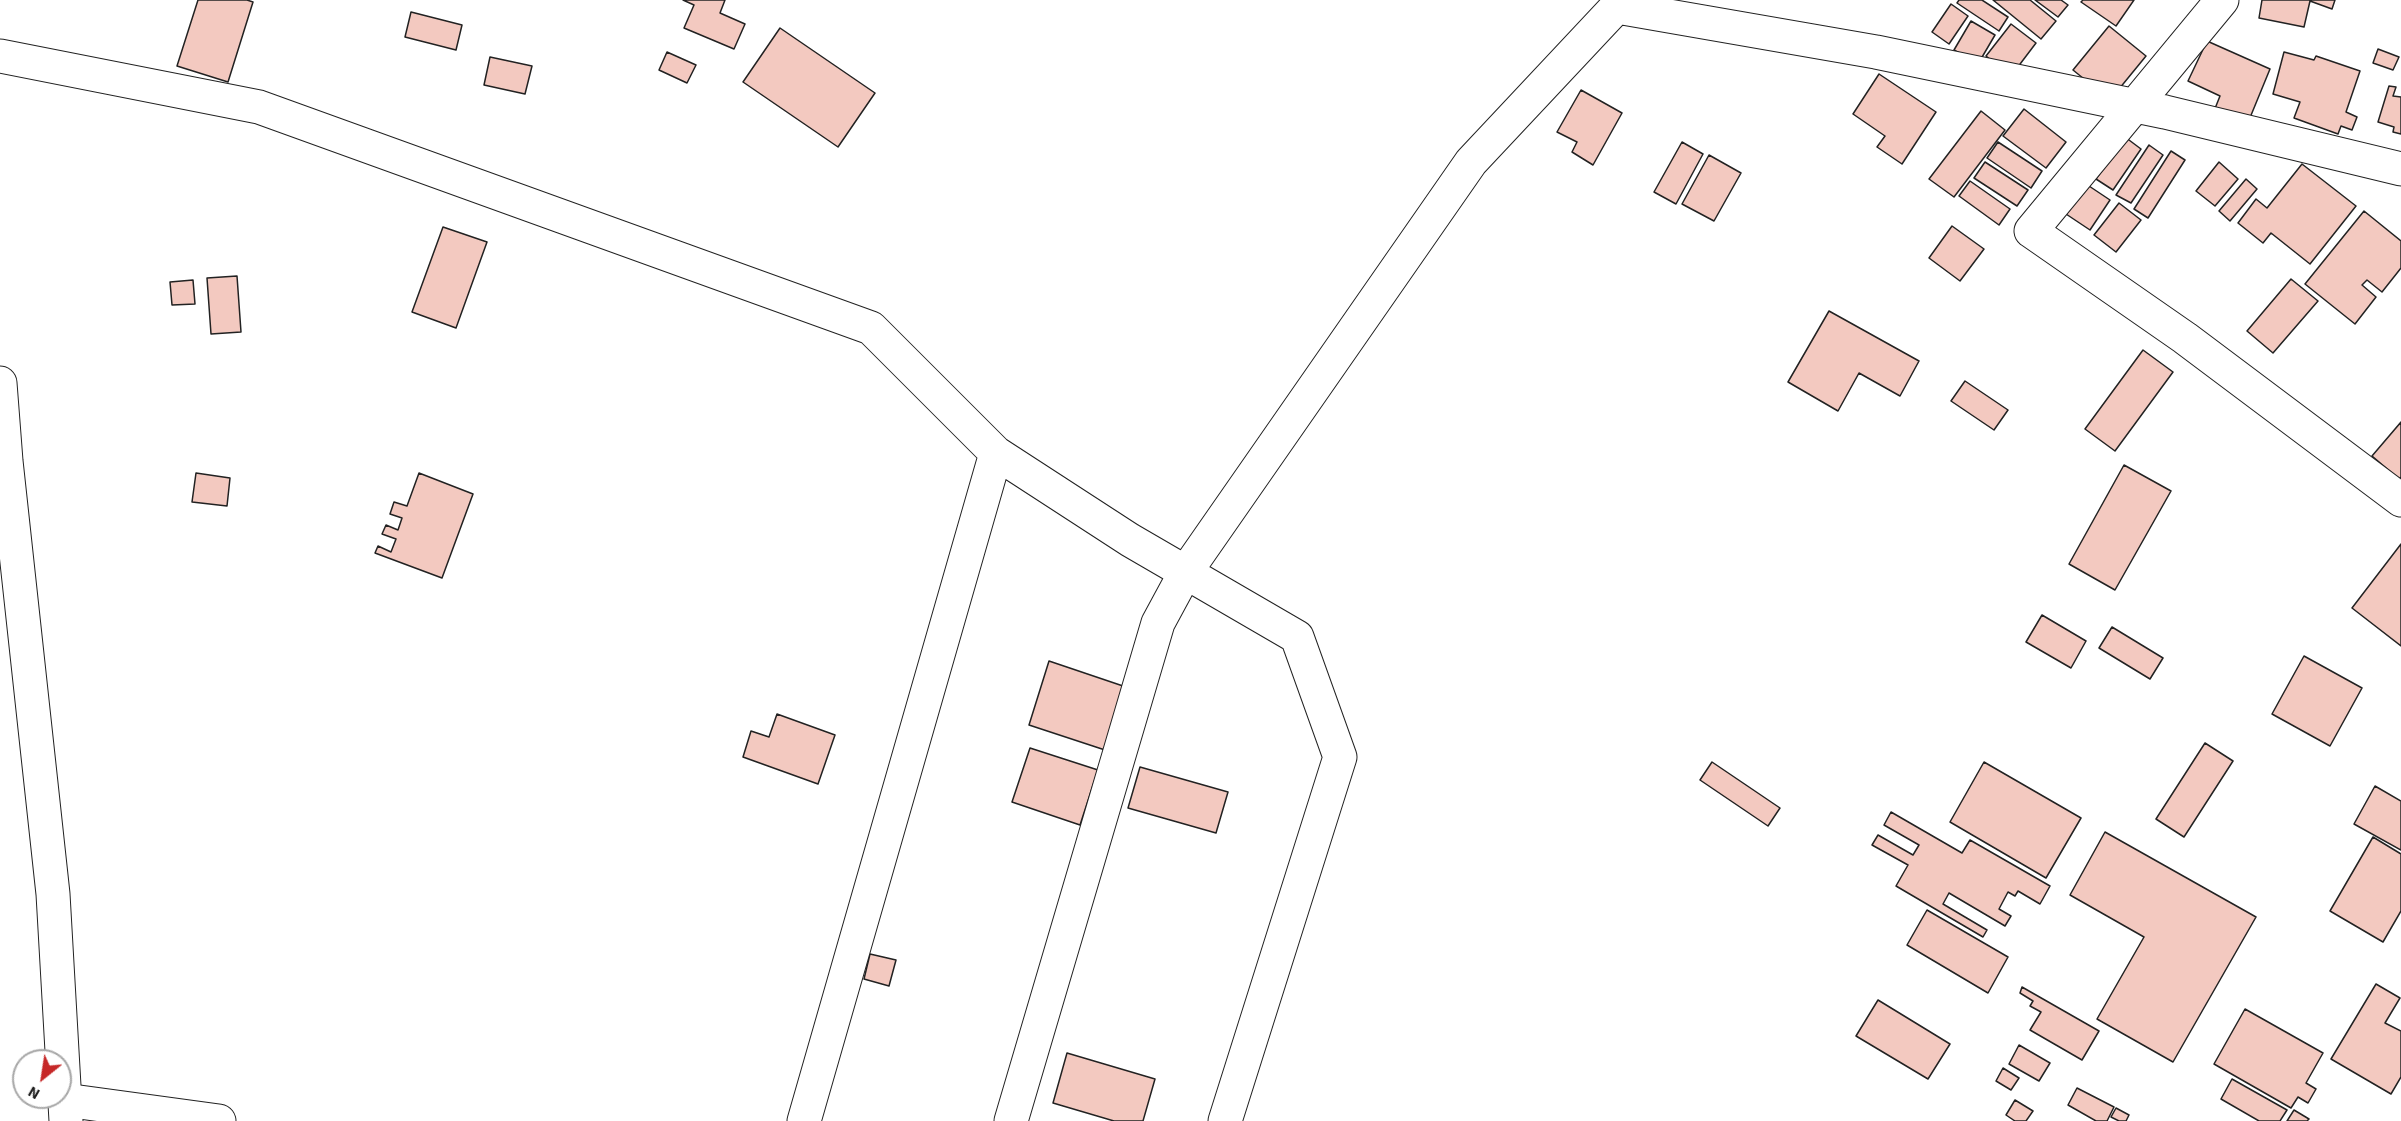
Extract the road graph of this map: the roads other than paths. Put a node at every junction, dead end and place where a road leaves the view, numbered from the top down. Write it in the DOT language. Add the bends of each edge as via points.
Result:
graph roads {
  1 [pos="2222,0"];
  2 [pos="1620,3"];
  3 [pos="0,56"];
  4 [pos="2135,106"];
  5 [pos="2401,169"];
  6 [pos="0,383"];
  7 [pos="996,453"];
  8 [pos="2401,500"];
  9 [pos="1185,573"];
  10 [pos="66,1111"];
  11 [pos="219,1121"];
  12 [pos="804,1121"];
  13 [pos="1011,1121"];
  14 [pos="1225,1121"];
  1 -- 4 [label="street"];
  2 -- 4 [label="street"];
  2 -- 9 [label="street" via="1471,162"];
  3 -- 7 [label="street" via="259,107 871,328"];
  4 -- 5 [label="street"];
  4 -- 8 [label="street" via="2031,231 2185,338"];
  6 -- 10 [label="street" via="54,894"];
  7 -- 9 [label="street"];
  7 -- 12 [label="street"];
  9 -- 13 [label="street" via="1158,623"];
  9 -- 14 [label="street" via="1297,637 1340,757"];
  10 -- 11 [label="street"];
}
